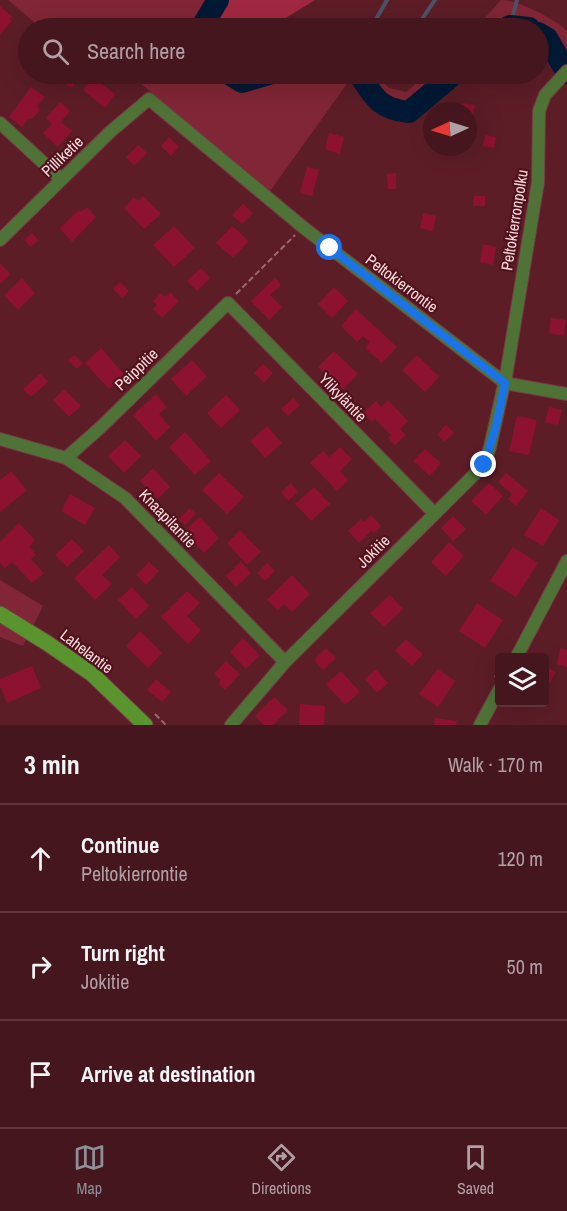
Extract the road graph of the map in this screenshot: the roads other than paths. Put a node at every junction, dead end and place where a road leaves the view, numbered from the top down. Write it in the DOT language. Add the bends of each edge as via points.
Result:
graph roads {
  1 [pos="562,76"];
  2 [pos="149,99"];
  3 [pos="0,123"];
  4 [pos="61,179"];
  5 [pos="0,240"];
  6 [pos="228,303"];
  7 [pos="505,383"];
  8 [pos="567,394"];
  9 [pos="0,439"];
  10 [pos="66,458"];
  11 [pos="434,513"];
  12 [pos="567,561"];
  13 [pos="0,614"];
  14 [pos="518,653"];
  15 [pos="285,662"];
  16 [pos="495,697"];
  17 [pos="146,725"];
  18 [pos="231,725"];
  19 [pos="480,725"];
  1 -- 7 [label="street, Peltokierronpolku" via="545,95 538,111 538,182"];
  2 -- 4 [label="street, Pilliketie"];
  2 -- 7 [label="street, Peltokierrontie" via="304,228"];
  3 -- 4 [label="street"];
  4 -- 5 [label="street, Pilliketie"];
  6 -- 10 [label="street, Peippitie"];
  6 -- 11 [label="street, Ylikyläntie"];
  7 -- 8 [label="street, Peltokierrontie"];
  7 -- 11 [label="street, Jokitie" via="484,465"];
  9 -- 10 [label="street, Knaapilantie"];
  10 -- 15 [label="street, Knaapilantie" via="125,498"];
  11 -- 15 [label="street, Jokitie"];
  12 -- 14 [label="street"];
  13 -- 17 [label="main road, Lahelantie" via="92,674"];
  15 -- 18 [label="street, Jokitie"];
  16 -- 19 [label="street"];
}
